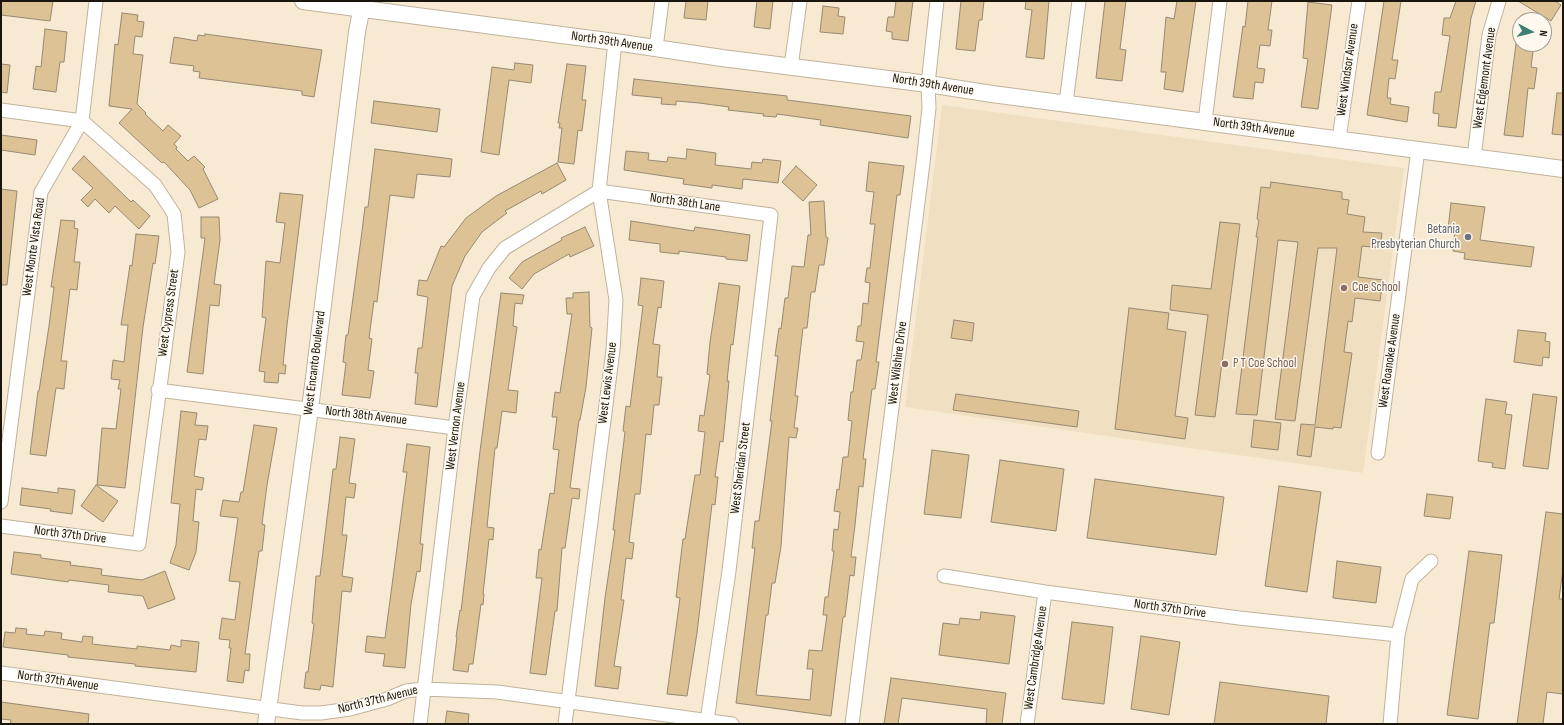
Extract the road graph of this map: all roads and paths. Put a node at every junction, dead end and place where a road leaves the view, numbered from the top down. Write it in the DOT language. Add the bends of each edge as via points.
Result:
graph roads {
  1 [pos="96,1"];
  2 [pos="303,1"];
  3 [pos="662,1"];
  4 [pos="800,1"];
  5 [pos="937,1"];
  6 [pos="1079,1"];
  7 [pos="1220,1"];
  8 [pos="1358,1"];
  9 [pos="1499,1"];
  10 [pos="362,4"];
  11 [pos="616,42"];
  12 [pos="656,48"];
  13 [pos="791,67"];
  14 [pos="928,84"];
  15 [pos="1066,103"];
  16 [pos="1,110"];
  17 [pos="82,121"];
  18 [pos="1205,121"];
  19 [pos="1339,139"];
  20 [pos="1418,150"];
  21 [pos="1474,156"];
  22 [pos="1563,169"];
  23 [pos="599,191"];
  24 [pos="771,215"];
  25 [pos="158,390"];
  26 [pos="310,409"];
  27 [pos="455,428"];
  28 [pos="1378,453"];
  29 [pos="1,502"];
  30 [pos="1,526"];
  31 [pos="139,544"];
  32 [pos="1431,562"];
  33 [pos="944,576"];
  34 [pos="1045,592"];
  35 [pos="1398,635"];
  36 [pos="1,673"];
  37 [pos="424,689"];
  38 [pos="568,702"];
  39 [pos="267,717"];
  40 [pos="707,721"];
  41 [pos="420,724"];
  42 [pos="565,724"];
  43 [pos="732,724"];
  44 [pos="852,724"];
  45 [pos="1028,724"];
  46 [pos="1390,724"];
  1 -- 17 [label="street, West Monte Vista Road"];
  2 -- 10 [label="street, North 39th Avenue"];
  3 -- 12 [label="street"];
  4 -- 13 [label="street"];
  5 -- 14 [label="street, West Wilshire Drive"];
  6 -- 15 [label="street"];
  7 -- 18 [label="street"];
  8 -- 19 [label="street, West Windsor Avenue"];
  9 -- 21 [label="street, West Edgemont Avenue" via="1489,35"];
  10 -- 11 [label="street, North 39th Avenue"];
  10 -- 26 [label="street, West Encanto Boulevard"];
  11 -- 12 [label="street, North 39th Avenue"];
  11 -- 23 [label="street, West Lewis Avenue"];
  12 -- 13 [label="street, North 39th Avenue"];
  13 -- 14 [label="street, North 39th Avenue"];
  14 -- 15 [label="street, North 39th Avenue"];
  14 -- 44 [label="street, West Wilshire Drive" via="929,108 923,162"];
  15 -- 18 [label="street, North 39th Avenue"];
  16 -- 17 [label="street"];
  17 -- 25 [label="street, West Cypress Street" via="155,185 174,214 178,252"];
  17 -- 29 [label="street, West Monte Vista Road" via="41,192"];
  18 -- 19 [label="street, North 39th Avenue"];
  19 -- 20 [label="street, North 39th Avenue"];
  20 -- 21 [label="street, North 39th Avenue"];
  20 -- 28 [label="street, West Roanoke Avenue"];
  21 -- 22 [label="street, North 39th Avenue"];
  23 -- 24 [label="street, North 38th Lane"];
  23 -- 27 [label="street, West Vernon Avenue" via="505,248 489,268 473,296"];
  23 -- 38 [label="street, West Lewis Avenue" via="616,300 613,350"];
  24 -- 40 [label="street, West Sheridan Street" via="729,571"];
  25 -- 26 [label="street, North 38th Avenue"];
  25 -- 31 [label="street, West Cypress Street"];
  26 -- 27 [label="street, North 38th Avenue"];
  26 -- 39 [label="street, West Encanto Boulevard"];
  27 -- 37 [label="street, West Vernon Avenue"];
  30 -- 31 [label="street, North 37th Drive"];
  32 -- 35 [label="street" via="1412,579"];
  33 -- 34 [label="street, North 37th Drive"];
  34 -- 35 [label="street, North 37th Drive" via="1239,618"];
  34 -- 45 [label="street, West Cambridge Avenue"];
  35 -- 46 [label="street"];
  36 -- 39 [label="street, North 37th Avenue"];
  37 -- 38 [label="street, North 37th Avenue" via="496,692"];
  37 -- 39 [label="street, North 37th Avenue" via="406,691 387,699 343,710"];
  37 -- 41 [label="street, West Vernon Avenue"];
  38 -- 40 [label="street, North 37th Avenue"];
  38 -- 42 [label="street, West Lewis Avenue"];
  40 -- 43 [label="street, North 37th Avenue"];
}
